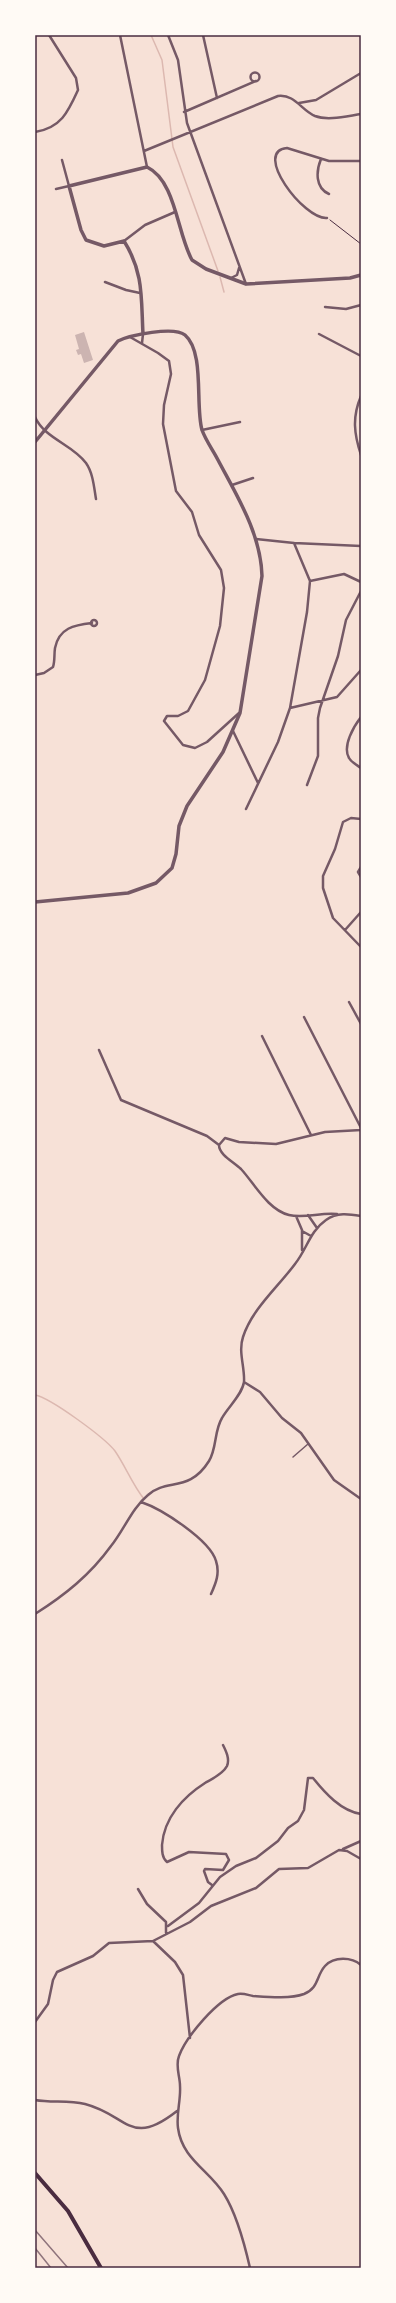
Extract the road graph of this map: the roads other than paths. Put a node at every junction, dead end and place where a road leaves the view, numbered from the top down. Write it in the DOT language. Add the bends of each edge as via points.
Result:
graph roads {
  1 [pos="49,35"];
  2 [pos="120,35"];
  3 [pos="168,35"];
  4 [pos="203,35"];
  5 [pos="361,74"];
  6 [pos="256,81"];
  7 [pos="217,98"];
  8 [pos="299,103"];
  9 [pos="184,112"];
  10 [pos="361,114"];
  11 [pos="35,132"];
  12 [pos="190,132"];
  13 [pos="144,151"];
  14 [pos="321,159"];
  15 [pos="62,160"];
  16 [pos="361,161"];
  17 [pos="147,167"];
  18 [pos="69,186"];
  19 [pos="56,189"];
  20 [pos="329,194"];
  21 [pos="175,212"];
  22 [pos="328,218"];
  23 [pos="124,241"];
  24 [pos="240,266"];
  25 [pos="361,275"];
  26 [pos="228,278"];
  27 [pos="105,282"];
  28 [pos="246,284"];
  29 [pos="140,293"];
  30 [pos="361,305"];
  31 [pos="325,307"];
  32 [pos="143,334"];
  33 [pos="319,334"];
  34 [pos="130,337"];
  35 [pos="142,344"];
  36 [pos="361,356"];
  37 [pos="361,396"];
  38 [pos="35,417"];
  39 [pos="240,422"];
  40 [pos="202,430"];
  41 [pos="44,431"];
  42 [pos="35,442"];
  43 [pos="361,455"];
  44 [pos="253,478"];
  45 [pos="231,485"];
  46 [pos="96,499"];
  47 [pos="256,538"];
  48 [pos="294,543"];
  49 [pos="361,546"];
  50 [pos="310,581"];
  51 [pos="361,582"];
  52 [pos="361,591"];
  53 [pos="92,623"];
  54 [pos="361,670"];
  55 [pos="35,675"];
  56 [pos="322,702"];
  57 [pos="290,708"];
  58 [pos="240,713"];
  59 [pos="361,717"];
  60 [pos="233,731"];
  61 [pos="361,768"];
  62 [pos="258,784"];
  63 [pos="307,785"];
  64 [pos="246,809"];
  65 [pos="361,819"];
  66 [pos="361,867"];
  67 [pos="361,877"];
  68 [pos="35,902"];
  69 [pos="361,912"];
  70 [pos="345,930"];
  71 [pos="361,947"];
  72 [pos="349,1002"];
  73 [pos="304,1017"];
  74 [pos="361,1024"];
  75 [pos="262,1036"];
  76 [pos="99,1050"];
  77 [pos="361,1129"];
  78 [pos="311,1135"];
  79 [pos="219,1145"];
  80 [pos="338,1214"];
  81 [pos="308,1215"];
  82 [pos="296,1216"];
  83 [pos="361,1216"];
  84 [pos="317,1228"];
  85 [pos="302,1230"];
  86 [pos="311,1236"];
  87 [pos="302,1252"];
  88 [pos="244,1382"];
  89 [pos="309,1443"];
  90 [pos="293,1457"];
  91 [pos="361,1499"];
  92 [pos="142,1502"];
  93 [pos="211,1594"];
  94 [pos="35,1614"];
  95 [pos="223,1745"];
  96 [pos="361,1814"];
  97 [pos="361,1841"];
  98 [pos="342,1850"];
  99 [pos="361,1859"];
  100 [pos="212,1884"];
  101 [pos="138,1889"];
  102 [pos="168,1926"];
  103 [pos="166,1934"];
  104 [pos="153,1941"];
  105 [pos="361,1965"];
  106 [pos="35,2022"];
  107 [pos="190,2038"];
  108 [pos="35,2100"];
  109 [pos="178,2111"];
  110 [pos="35,2173"];
  111 [pos="101,2268"];
  112 [pos="250,2268"];
  1 -- 11 [label="street" via="76,78 78,90 60,121 48,129"];
  2 -- 13 [label="street"];
  3 -- 9 [label="street" via="178,60"];
  4 -- 7 [label="street"];
  5 -- 8 [label="street" via="316,100"];
  6 -- 7 [label="street"];
  7 -- 9 [label="street"];
  8 -- 10 [label="street" via="309,113 319,117"];
  8 -- 12 [label="street" via="284,96 274,97"];
  9 -- 12 [label="street"];
  12 -- 13 [label="street"];
  12 -- 24 [label="street"];
  13 -- 17 [label="street"];
  14 -- 16 [label="street" via="336,162"];
  14 -- 20 [label="street" via="316,171 324,191"];
  14 -- 22 [label="street" via="285,148 276,156 275,165 280,176 306,209 316,217"];
  15 -- 18 [label="street"];
  17 -- 18 [label="street"];
  17 -- 21 [label="street" via="160,176"];
  18 -- 19 [label="street"];
  18 -- 23 [label="street" via="86,240 104,246"];
  21 -- 23 [label="street" via="145,225"];
  21 -- 26 [label="street" via="192,260 201,267"];
  23 -- 29 [label="street" via="138,268"];
  24 -- 26 [label="street" via="237,275"];
  24 -- 28 [label="street"];
  25 -- 28 [label="street" via="350,278"];
  26 -- 28 [label="street"];
  27 -- 29 [label="street"];
  29 -- 32 [label="street"];
  30 -- 31 [label="street" via="346,309"];
  32 -- 34 [label="street"];
  32 -- 35 [label="street"];
  32 -- 40 [label="street" via="175,331 188,338 195,358"];
  33 -- 36 [label="street"];
  34 -- 35 [label="street"];
  34 -- 41 [label="street" via="115,343"];
  35 -- 58 [label="street" via="169,362 172,374 164,405 163,424 176,491 192,512 199,535 221,570 224,581 224,605 220,626 205,680 188,712 178,716 167,716 164,721 184,745 195,748 207,742"];
  37 -- 43 [label="street" via="357,406 354,432"];
  38 -- 41 [label="street"];
  39 -- 40 [label="street"];
  40 -- 45 [label="street"];
  41 -- 42 [label="street"];
  41 -- 46 [label="street" via="85,462 91,475"];
  44 -- 45 [label="street"];
  45 -- 47 [label="street"];
  47 -- 48 [label="street"];
  47 -- 58 [label="street" via="262,566 261,584"];
  48 -- 49 [label="street"];
  48 -- 50 [label="street"];
  50 -- 51 [label="street" via="344,574"];
  50 -- 57 [label="street"];
  52 -- 56 [label="street" via="346,620 338,656"];
  53 -- 55 [label="street" via="66,629 56,644 53,667"];
  54 -- 56 [label="street" via="340,695"];
  56 -- 57 [label="street"];
  56 -- 63 [label="street" via="318,718 318,756"];
  57 -- 62 [label="street" via="278,742"];
  58 -- 60 [label="street"];
  59 -- 61 [label="street" via="351,732 347,753"];
  60 -- 62 [label="street"];
  60 -- 68 [label="street" via="216,764 187,806 180,826 175,860 166,876 151,885 128,892"];
  62 -- 64 [label="street"];
  65 -- 70 [label="street" via="351,818 343,822 323,878 329,910"];
  66 -- 67 [label="street" via="358,872"];
  69 -- 70 [label="street"];
  70 -- 71 [label="street"];
  72 -- 74 [label="street"];
  73 -- 77 [label="street"];
  75 -- 78 [label="street"];
  76 -- 79 [label="street" via="121,1100 207,1136"];
  77 -- 78 [label="street"];
  78 -- 79 [label="street" via="271,1144 225,1138"];
  79 -- 82 [label="street" via="221,1152 242,1169 274,1207"];
  80 -- 81 [label="street"];
  80 -- 83 [label="street"];
  80 -- 84 [label="street"];
  81 -- 82 [label="street"];
  81 -- 84 [label="street"];
  82 -- 85 [label="street"];
  84 -- 86 [label="street"];
  85 -- 86 [label="street"];
  85 -- 87 [label="street"];
  86 -- 87 [label="street"];
  87 -- 88 [label="street" via="296,1264 256,1314 243,1336 241,1350"];
  88 -- 89 [label="street" via="260,1392 282,1418 298,1430"];
  88 -- 92 [label="street" via="221,1418 210,1460 202,1471 186,1482 153,1491"];
  89 -- 90 [label="lane"];
  89 -- 91 [label="street" via="334,1480"];
  92 -- 93 [label="street" via="173,1518 210,1550 215,1557 218,1570 217,1581"];
  92 -- 94 [label="street" via="91,1571 66,1594"];
  95 -- 100 [label="street" via="227,1753 226,1766 174,1811 165,1828 162,1848 167,1862 189,1852 226,1854 229,1860 223,1870 206,1868 204,1871 204,1876"];
  96 -- 100 [label="street" via="352,1812 333,1799 312,1777 308,1778 304,1810 298,1820 278,1841 256,1858 236,1866"];
  97 -- 98 [label="street"];
  98 -- 99 [label="street"];
  98 -- 103 [label="street" via="308,1868 279,1870 256,1888 211,1906 190,1922"];
  100 -- 102 [label="street" via="208,1894 199,1903"];
  101 -- 102 [label="street" via="147,1904"];
  102 -- 103 [label="street"];
  103 -- 104 [label="street"];
  104 -- 106 [label="street" via="108,1943 93,1956 60,1971 53,1980 48,2004"];
  104 -- 107 [label="street" via="175,1962 183,1975"];
  105 -- 107 [label="street" via="355,1960 348,1959 331,1962 324,1969 316,1986 298,1996 234,1996 201,2021"];
  107 -- 109 [label="street" via="178,2062"];
  108 -- 109 [label="street" via="64,2101 96,2107 128,2125 148,2129"];
  109 -- 112 [label="street" via="178,2128 183,2144 192,2161 219,2187 228,2201"];
  110 -- 111 [label="main road" via="68,2211"];
}
